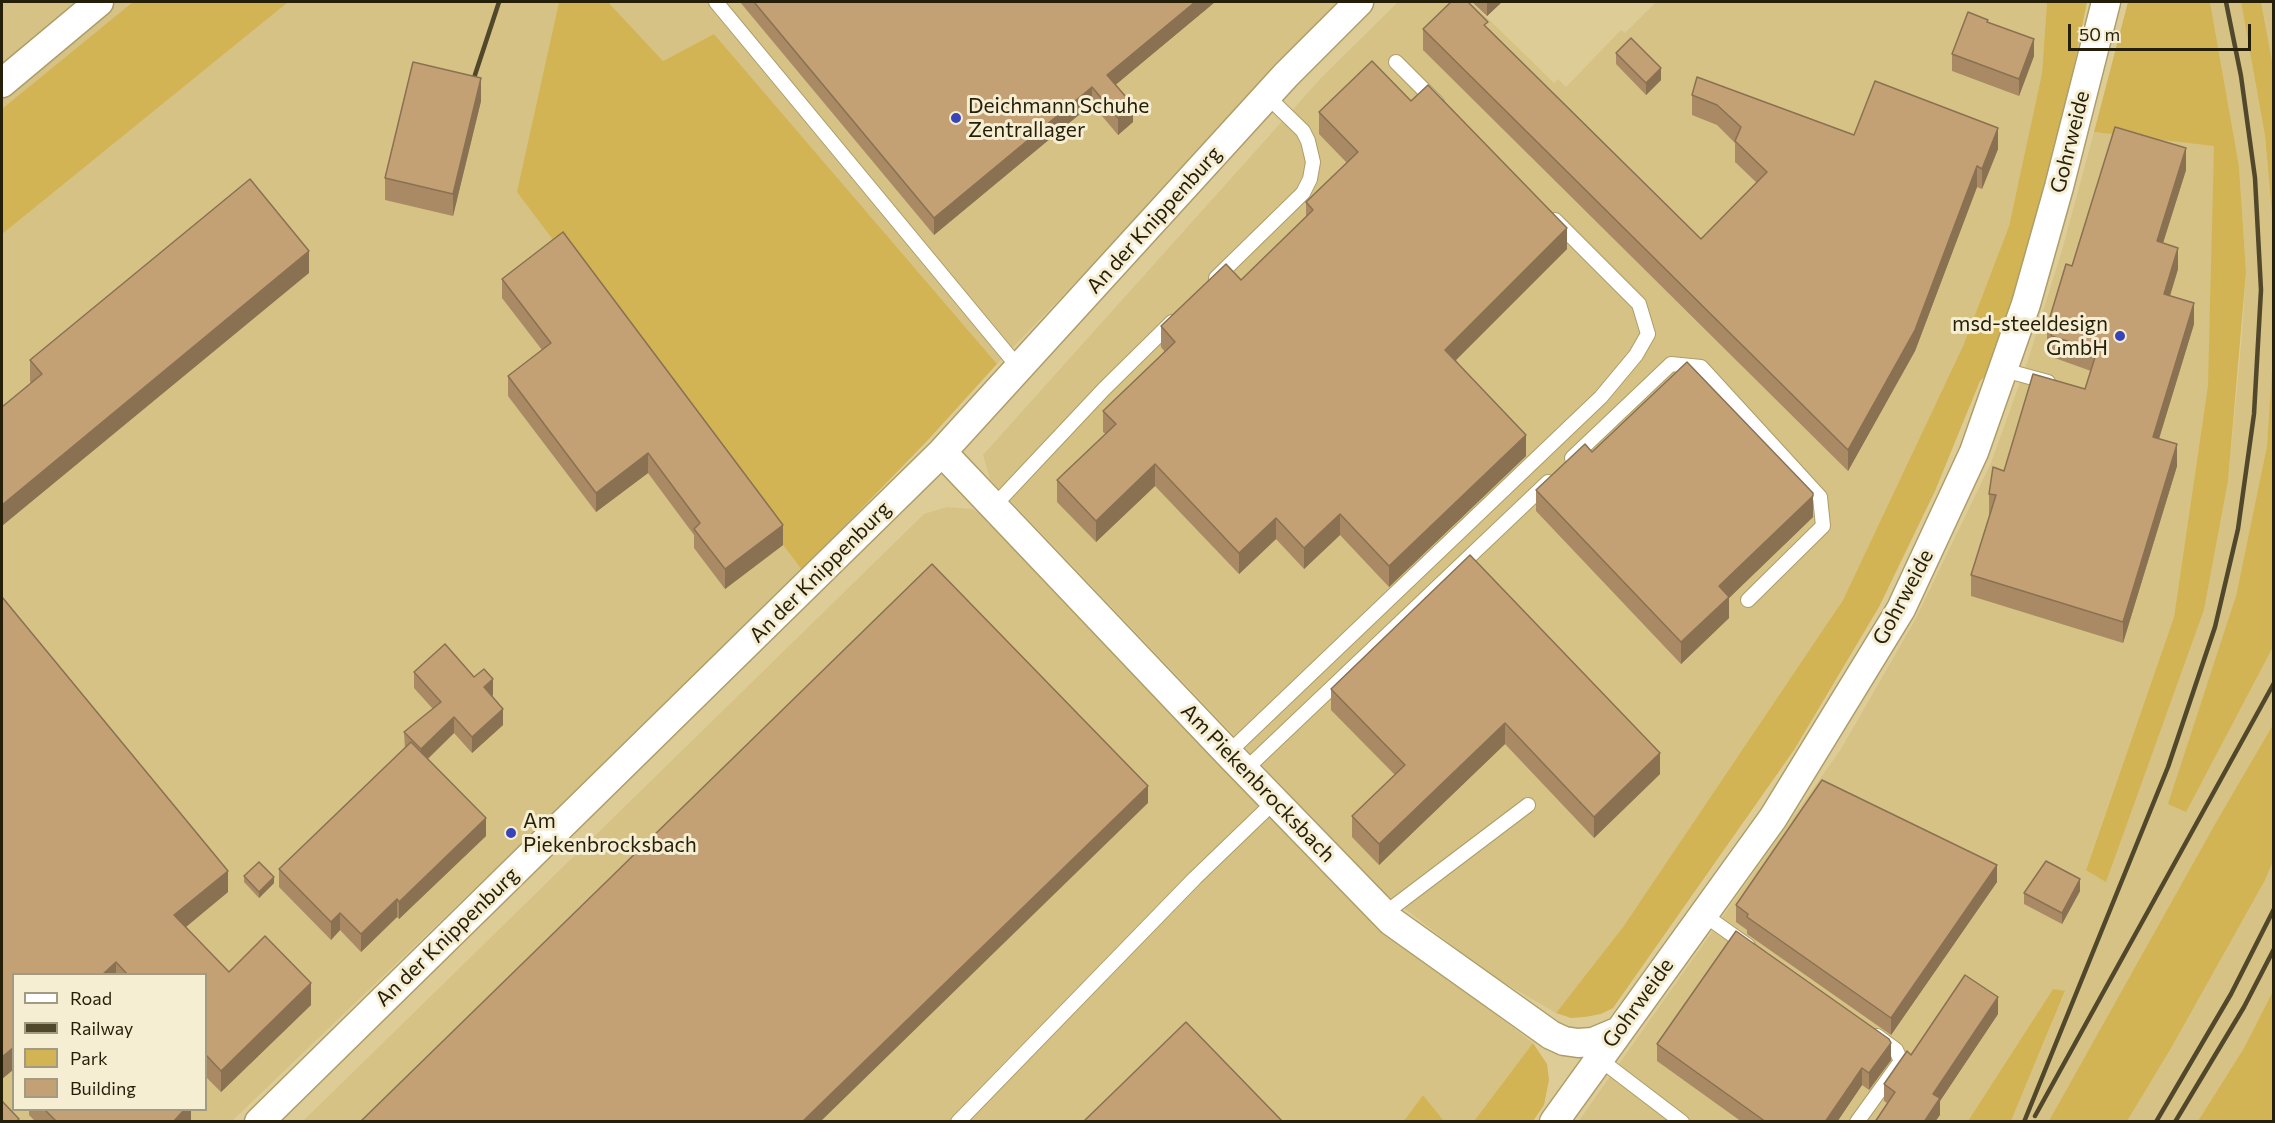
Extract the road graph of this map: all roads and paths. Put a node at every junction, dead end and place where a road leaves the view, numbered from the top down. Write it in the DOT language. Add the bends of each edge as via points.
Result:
graph roads {
  1 [pos="99,2"];
  2 [pos="716,2"];
  3 [pos="1359,2"];
  4 [pos="2106,2"];
  5 [pos="1396,62"];
  6 [pos="2,83"];
  7 [pos="1267,96"];
  8 [pos="1447,112"];
  9 [pos="1547,212"];
  10 [pos="1203,291"];
  11 [pos="1179,315"];
  12 [pos="1019,368"];
  13 [pos="2004,370"];
  14 [pos="2058,385"];
  15 [pos="942,452"];
  16 [pos="994,506"];
  17 [pos="1748,600"];
  18 [pos="1236,761"];
  19 [pos="1275,801"];
  20 [pos="1528,805"];
  21 [pos="1384,914"];
  22 [pos="1703,914"];
  23 [pos="1763,956"];
  24 [pos="1868,1030"];
  25 [pos="1617,1032"];
  26 [pos="1598,1058"];
  27 [pos="259,1122"];
  28 [pos="958,1122"];
  29 [pos="1554,1122"];
  30 [pos="1682,1122"];
  31 [pos="1857,1122"];
  1 -- 6 [label="street"];
  2 -- 12 [label="lane"];
  3 -- 7 [label="street, An der Knippenburg"];
  4 -- 13 [label="street, Gohrweide" via="2049,226"];
  5 -- 8 [label="lane"];
  7 -- 10 [label="lane" via="1303,131 1313,162 1310,179 1303,193"];
  7 -- 12 [label="street, An der Knippenburg"];
  9 -- 18 [label="lane" via="1639,304 1648,334 1601,397"];
  11 -- 16 [label="lane"];
  12 -- 15 [label="street, An der Knippenburg"];
  13 -- 14 [label="lane"];
  13 -- 22 [label="street, Gohrweide" via="1974,452 1901,609 1773,818"];
  15 -- 16 [label="street, Am Piekenbrocksbach"];
  15 -- 27 [label="street, An der Knippenburg"];
  16 -- 18 [label="street, Am Piekenbrocksbach"];
  17 -- 18 [label="lane" via="1823,526 1820,497 1701,367 1671,364"];
  18 -- 19 [label="street, Am Piekenbrocksbach"];
  19 -- 21 [label="street, Am Piekenbrocksbach"];
  19 -- 28 [label="lane"];
  20 -- 21 [label="lane"];
  21 -- 25 [label="street, Am Piekenbrocksbach" via="1564,1041 1593,1042"];
  22 -- 23 [label="lane"];
  22 -- 25 [label="street, Gohrweide"];
  24 -- 31 [label="lane" via="1896,1050 1901,1060"];
  25 -- 26 [label="street, Gohrweide"];
  26 -- 29 [label="street, Gohrweide"];
  26 -- 30 [label="lane"];
}
